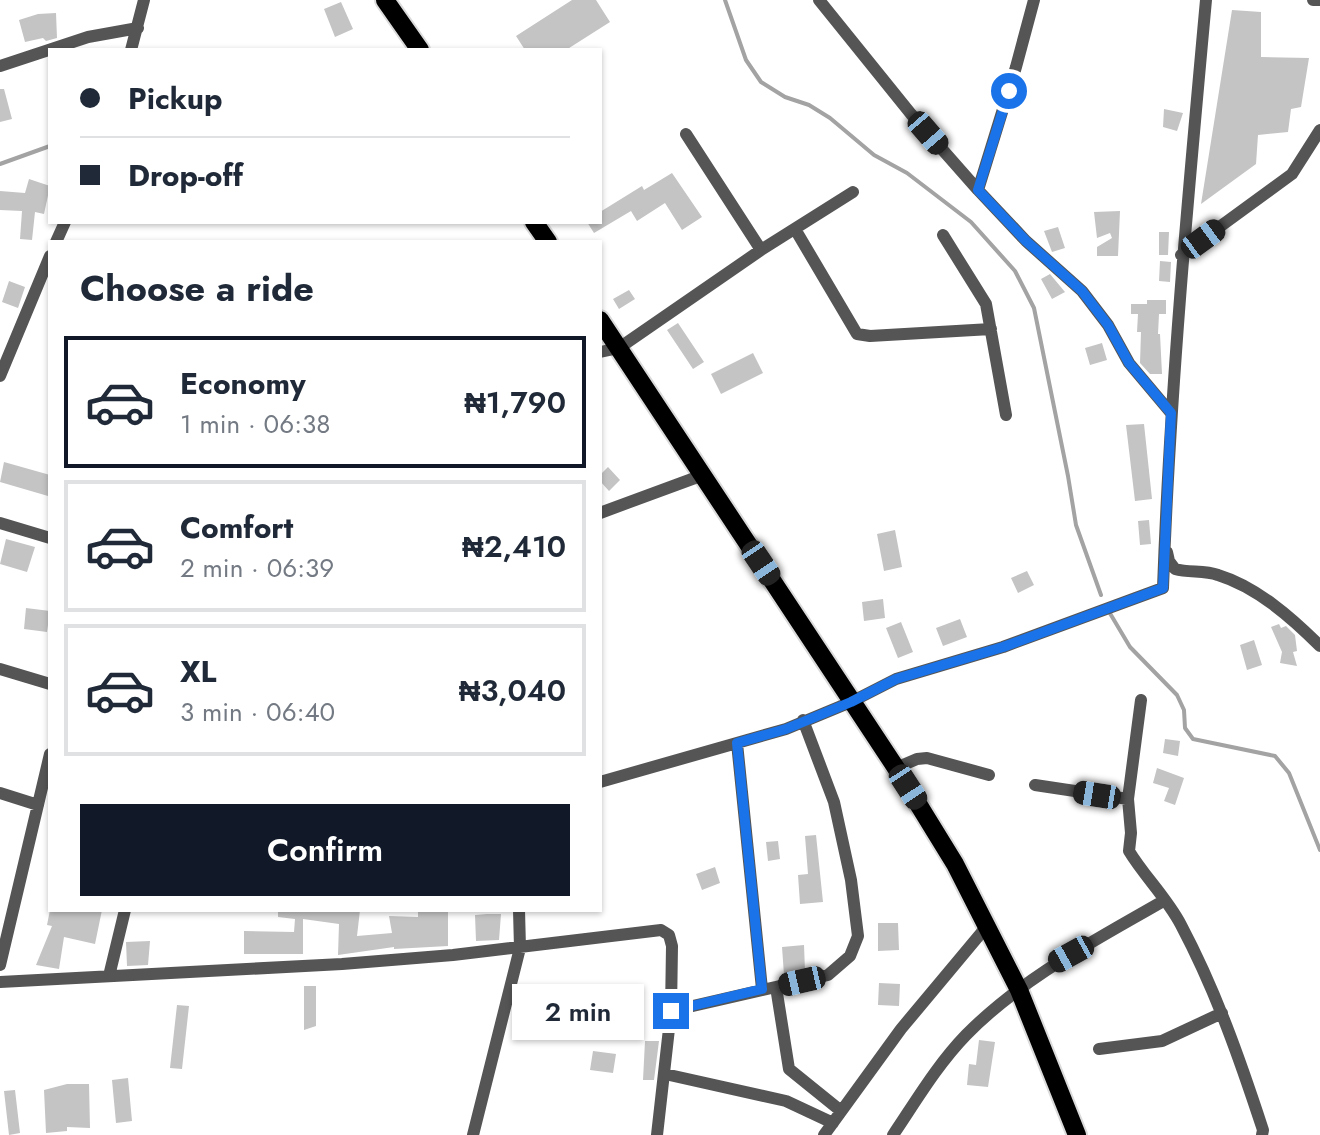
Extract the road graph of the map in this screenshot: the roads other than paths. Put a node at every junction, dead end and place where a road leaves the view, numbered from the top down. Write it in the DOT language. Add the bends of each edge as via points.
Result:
graph roads {
  1 [pos="144,0"];
  2 [pos="385,0"];
  3 [pos="819,0"];
  4 [pos="1034,0"];
  5 [pos="1206,0"];
  6 [pos="1313,0"];
  7 [pos="1320,0"];
  8 [pos="138,28"];
  9 [pos="55,48"];
  10 [pos="132,48"];
  11 [pos="419,48"];
  12 [pos="48,50"];
  13 [pos="0,66"];
  14 [pos="1320,130"];
  15 [pos="686,134"];
  16 [pos="978,190"];
  17 [pos="853,192"];
  18 [pos="795,229"];
  19 [pos="943,235"];
  20 [pos="761,250"];
  21 [pos="1181,255"];
  22 [pos="48,261"];
  23 [pos="602,323"];
  24 [pos="991,329"];
  25 [pos="619,348"];
  26 [pos="602,352"];
  27 [pos="0,376"];
  28 [pos="1171,413"];
  29 [pos="1006,415"];
  30 [pos="703,475"];
  31 [pos="602,512"];
  32 [pos="0,523"];
  33 [pos="48,537"];
  34 [pos="1165,541"];
  35 [pos="1320,646"];
  36 [pos="0,669"];
  37 [pos="48,683"];
  38 [pos="1141,700"];
  39 [pos="851,702"];
  40 [pos="803,720"];
  41 [pos="737,743"];
  42 [pos="48,762"];
  43 [pos="896,768"];
  44 [pos="989,775"];
  45 [pos="602,781"];
  46 [pos="1035,785"];
  47 [pos="0,793"];
  48 [pos="1128,799"];
  49 [pos="38,805"];
  50 [pos="1165,900"];
  51 [pos="125,912"];
  52 [pos="519,912"];
  53 [pos="987,926"];
  54 [pos="520,948"];
  55 [pos="0,965"];
  56 [pos="109,976"];
  57 [pos="0,982"];
  58 [pos="776,987"];
  59 [pos="762,989"];
  60 [pos="1019,990"];
  61 [pos="671,1011"];
  62 [pos="1222,1013"];
  63 [pos="1099,1049"];
  64 [pos="665,1074"];
  65 [pos="841,1111"];
  66 [pos="833,1123"];
  67 [pos="473,1135"];
  68 [pos="657,1135"];
  69 [pos="824,1135"];
  70 [pos="893,1135"];
  71 [pos="1077,1135"];
  72 [pos="1262,1135"];
  1 -- 8 [label="street"];
  2 -- 11 [label="highway"];
  3 -- 16 [label="street"];
  4 -- 16 [label="street"];
  5 -- 21 [label="street"];
  6 -- 7 [label="street"];
  8 -- 9 [label="street"];
  8 -- 10 [label="street"];
  12 -- 13 [label="street"];
  14 -- 21 [label="street" via="1292,174"];
  15 -- 20 [label="street"];
  16 -- 28 [label="street" via="1082,291 1129,363"];
  17 -- 18 [label="street"];
  18 -- 20 [label="street"];
  18 -- 24 [label="street" via="857,334"];
  19 -- 24 [label="street" via="986,304"];
  20 -- 25 [label="street"];
  21 -- 28 [label="street"];
  22 -- 27 [label="street"];
  23 -- 25 [label="highway"];
  24 -- 29 [label="street"];
  25 -- 26 [label="street"];
  25 -- 30 [label="highway"];
  28 -- 34 [label="street"];
  30 -- 31 [label="street"];
  30 -- 39 [label="highway"];
  32 -- 33 [label="street"];
  34 -- 35 [label="street" via="1175,569 1233,581 1289,614"];
  34 -- 39 [label="street" via="1163,588 1003,647 896,679"];
  36 -- 37 [label="street"];
  38 -- 48 [label="street"];
  39 -- 40 [label="street"];
  39 -- 43 [label="highway"];
  40 -- 41 [label="street"];
  40 -- 58 [label="street" via="834,802 858,936 850,956 828,975"];
  41 -- 45 [label="street"];
  41 -- 59 [label="street"];
  42 -- 49 [label="street"];
  43 -- 44 [label="street" via="927,758"];
  43 -- 53 [label="highway"];
  46 -- 48 [label="street"];
  47 -- 49 [label="street"];
  48 -- 50 [label="street" via="1129,851"];
  49 -- 55 [label="street"];
  50 -- 60 [label="street" via="1055,963"];
  50 -- 62 [label="street"];
  51 -- 56 [label="street"];
  52 -- 54 [label="street"];
  53 -- 60 [label="highway"];
  53 -- 65 [label="street"];
  54 -- 56 [label="street"];
  54 -- 61 [label="street" via="661,930 672,946"];
  54 -- 67 [label="street"];
  56 -- 57 [label="street"];
  58 -- 59 [label="street"];
  58 -- 65 [label="street" via="789,1069"];
  59 -- 61 [label="street"];
  60 -- 70 [label="street" via="966,1035 925,1084"];
  60 -- 71 [label="highway"];
  61 -- 64 [label="street"];
  62 -- 63 [label="street" via="1162,1041"];
  62 -- 72 [label="street"];
  64 -- 66 [label="street" via="786,1101"];
  64 -- 68 [label="street"];
  65 -- 66 [label="street"];
  66 -- 69 [label="street"];
}
